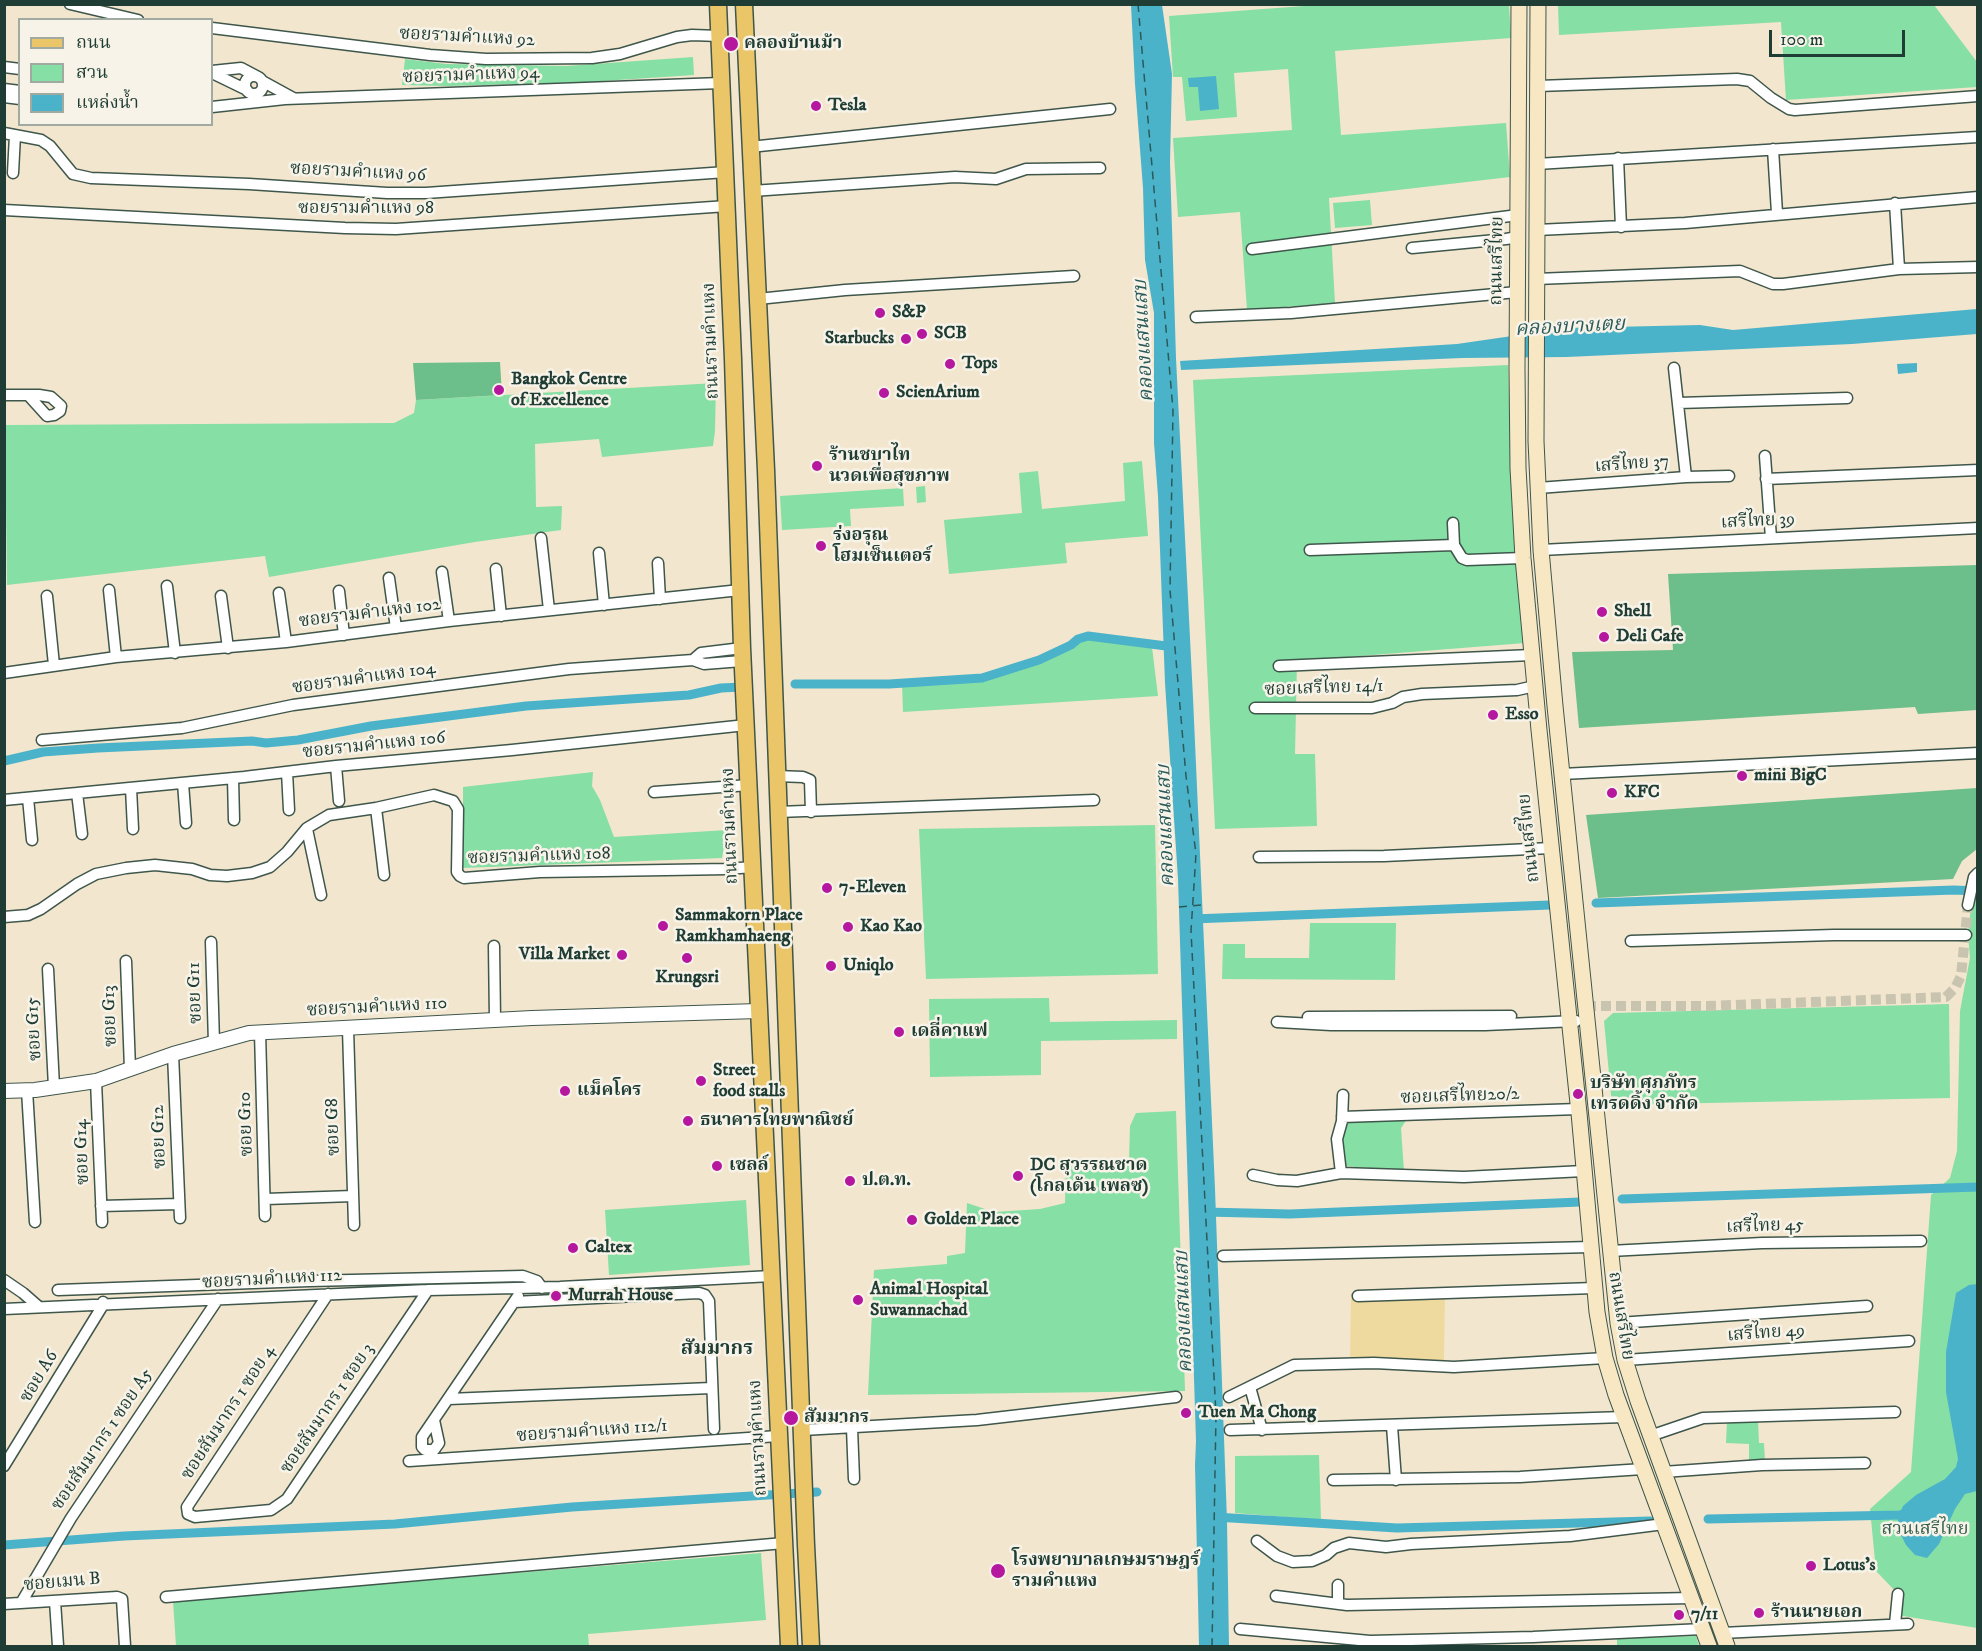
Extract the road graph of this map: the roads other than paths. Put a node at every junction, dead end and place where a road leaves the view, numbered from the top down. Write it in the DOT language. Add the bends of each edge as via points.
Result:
graph roads {
  1 [pos="70,4"];
  2 [pos="718,4"];
  3 [pos="744,4"];
  4 [pos="1519,4"];
  5 [pos="1538,4"];
  6 [pos="85,7"];
  7 [pos="130,18"];
  8 [pos="213,28"];
  9 [pos="719,36"];
  10 [pos="213,72"];
  11 [pos="213,72"];
  12 [pos="260,79"];
  13 [pos="722,83"];
  14 [pos="1538,86"];
  15 [pos="252,92"];
  16 [pos="1977,96"];
  17 [pos="296,99"];
  18 [pos="278,100"];
  19 [pos="215,105"];
  20 [pos="1110,109"];
  21 [pos="10,134"];
  22 [pos="1977,137"];
  23 [pos="725,147"];
  24 [pos="750,147"];
  25 [pos="1773,149"];
  26 [pos="1618,158"];
  27 [pos="1537,164"];
  28 [pos="1100,168"];
  29 [pos="726,172"];
  30 [pos="14,173"];
  31 [pos="752,191"];
  32 [pos="1977,197"];
  33 [pos="1895,203"];
  34 [pos="727,206"];
  35 [pos="4,210"];
  36 [pos="1777,213"];
  37 [pos="1518,215"];
  38 [pos="1621,227"];
  39 [pos="1537,230"];
  40 [pos="1518,237"];
  41 [pos="1412,248"];
  42 [pos="1252,249"];
  43 [pos="1977,267"];
  44 [pos="1899,268"];
  45 [pos="1074,276"];
  46 [pos="1536,279"];
  47 [pos="1517,292"];
  48 [pos="758,299"];
  49 [pos="1196,317"];
  50 [pos="1674,368"];
  51 [pos="4,395"];
  52 [pos="27,395"];
  53 [pos="1847,398"];
  54 [pos="1678,403"];
  55 [pos="1765,456"];
  56 [pos="1977,470"];
  57 [pos="1729,476"];
  58 [pos="1686,477"];
  59 [pos="1766,479"];
  60 [pos="1538,488"];
  61 [pos="1453,523"];
  62 [pos="1977,528"];
  63 [pos="542,538"];
  64 [pos="1771,538"];
  65 [pos="1454,545"];
  66 [pos="1310,550"];
  67 [pos="1541,550"];
  68 [pos="599,553"];
  69 [pos="1523,558"];
  70 [pos="658,563"];
  71 [pos="496,569"];
  72 [pos="442,572"];
  73 [pos="390,578"];
  74 [pos="167,586"];
  75 [pos="109,590"];
  76 [pos="740,590"];
  77 [pos="339,591"];
  78 [pos="279,593"];
  79 [pos="47,596"];
  80 [pos="221,596"];
  81 [pos="660,599"];
  82 [pos="604,605"];
  83 [pos="549,610"];
  84 [pos="501,616"];
  85 [pos="449,621"];
  86 [pos="396,628"];
  87 [pos="344,635"];
  88 [pos="286,642"];
  89 [pos="228,648"];
  90 [pos="175,653"];
  91 [pos="742,655"];
  92 [pos="1532,655"];
  93 [pos="116,657"];
  94 [pos="54,665"];
  95 [pos="1279,666"];
  96 [pos="4,673"];
  97 [pos="1535,686"];
  98 [pos="1555,706"];
  99 [pos="1255,708"];
  100 [pos="1537,709"];
  101 [pos="746,725"];
  102 [pos="42,740"];
  103 [pos="1977,753"];
  104 [pos="336,766"];
  105 [pos="287,771"];
  106 [pos="1562,774"];
  107 [pos="776,776"];
  108 [pos="233,778"];
  109 [pos="183,783"];
  110 [pos="749,784"];
  111 [pos="131,788"];
  112 [pos="654,792"];
  113 [pos="77,793"];
  114 [pos="28,798"];
  115 [pos="4,800"];
  116 [pos="1094,800"];
  117 [pos="339,801"];
  118 [pos="376,808"];
  119 [pos="289,810"];
  120 [pos="778,812"];
  121 [pos="811,812"];
  122 [pos="234,820"];
  123 [pos="186,823"];
  124 [pos="133,829"];
  125 [pos="307,829"];
  126 [pos="82,834"];
  127 [pos="32,840"];
  128 [pos="1551,848"];
  129 [pos="1259,857"];
  130 [pos="752,867"];
  131 [pos="384,875"];
  132 [pos="1976,875"];
  133 [pos="321,895"];
  134 [pos="1968,905"];
  135 [pos="4,917"];
  136 [pos="1966,935"];
  137 [pos="1631,941"];
  138 [pos="211,942"];
  139 [pos="494,946"];
  140 [pos="126,961"];
  141 [pos="48,969"];
  142 [pos="758,1011"];
  143 [pos="1587,1013"];
  144 [pos="1568,1014"];
  145 [pos="495,1020"];
  146 [pos="1278,1020"];
  147 [pos="348,1029"];
  148 [pos="260,1032"];
  149 [pos="214,1042"];
  150 [pos="173,1054"];
  151 [pos="130,1069"];
  152 [pos="96,1081"];
  153 [pos="54,1087"];
  154 [pos="27,1090"];
  155 [pos="790,1090"];
  156 [pos="4,1091"];
  157 [pos="762,1092"];
  158 [pos="1343,1095"];
  159 [pos="1578,1109"];
  160 [pos="1342,1117"];
  161 [pos="1584,1171"];
  162 [pos="1341,1173"];
  163 [pos="1253,1175"];
  164 [pos="353,1196"];
  165 [pos="266,1199"];
  166 [pos="179,1204"];
  167 [pos="101,1206"];
  168 [pos="265,1216"];
  169 [pos="180,1218"];
  170 [pos="35,1222"];
  171 [pos="102,1222"];
  172 [pos="354,1225"];
  173 [pos="1921,1241"];
  174 [pos="1591,1247"];
  175 [pos="1610,1251"];
  176 [pos="1223,1256"];
  177 [pos="772,1276"];
  178 [pos="446,1277"];
  179 [pos="4,1280"];
  180 [pos="309,1281"];
  181 [pos="523,1288"];
  182 [pos="542,1288"];
  183 [pos="1594,1288"];
  184 [pos="102,1289"];
  185 [pos="58,1290"];
  186 [pos="429,1290"];
  187 [pos="448,1290"];
  188 [pos="328,1294"];
  189 [pos="311,1295"];
  190 [pos="1358,1296"];
  191 [pos="218,1299"];
  192 [pos="514,1302"];
  193 [pos="103,1305"];
  194 [pos="1867,1306"];
  195 [pos="39,1307"];
  196 [pos="4,1309"];
  197 [pos="1618,1323"];
  198 [pos="1908,1341"];
  199 [pos="1605,1358"];
  200 [pos="1625,1360"];
  201 [pos="1250,1387"];
  202 [pos="711,1388"];
  203 [pos="1176,1397"];
  204 [pos="1229,1397"];
  205 [pos="449,1399"];
  206 [pos="1895,1412"];
  207 [pos="1624,1417"];
  208 [pos="434,1420"];
  209 [pos="1392,1426"];
  210 [pos="852,1428"];
  211 [pos="714,1429"];
  212 [pos="803,1430"];
  213 [pos="1230,1430"];
  214 [pos="1262,1430"];
  215 [pos="778,1436"];
  216 [pos="1650,1436"];
  217 [pos="409,1461"];
  218 [pos="1865,1463"];
  219 [pos="4,1466"];
  220 [pos="1643,1469"];
  221 [pos="1663,1472"];
  222 [pos="854,1479"];
  223 [pos="1334,1480"];
  224 [pos="1396,1480"];
  225 [pos="233,1513"];
  226 [pos="1664,1524"];
  227 [pos="1257,1541"];
  228 [pos="784,1543"];
  229 [pos="1338,1585"];
  230 [pos="1898,1594"];
  231 [pos="1276,1596"];
  232 [pos="166,1597"];
  233 [pos="1691,1598"];
  234 [pos="56,1600"];
  235 [pos="21,1603"];
  236 [pos="4,1604"];
  237 [pos="1338,1604"];
  238 [pos="1895,1624"];
  239 [pos="1908,1624"];
  240 [pos="1240,1629"];
  241 [pos="1703,1629"];
  242 [pos="1725,1640"];
  243 [pos="58,1647"];
  244 [pos="125,1647"];
  245 [pos="789,1647"];
  246 [pos="811,1647"];
  247 [pos="1709,1647"];
  1 -- 6 [label="street"];
  2 -- 9 [label="main road, ถนนรามคำแหง"];
  3 -- 24 [label="main road"];
  4 -- 37 [label="main road, ถนนเสรีไทย"];
  5 -- 14 [label="main road, ถนนเสรีไทย"];
  6 -- 7 [label="street"];
  8 -- 9 [label="street, ซอยรามคําแหง 92" via="429,55 486,58 592,58 621,54 677,37"];
  9 -- 13 [label="main road, ถนนรามคำแหง"];
  10 -- 12 [label="street" via="241,68"];
  11 -- 15 [label="street"];
  12 -- 15 [label="street" via="248,78 245,84"];
  12 -- 17 [label="street"];
  13 -- 17 [label="street, ซอยรามคําแหง 94"];
  13 -- 23 [label="main road, ถนนรามคำแหง"];
  14 -- 16 [label="street" via="1737,79 1750,81 1796,110"];
  14 -- 27 [label="main road, ถนนเสรีไทย"];
  15 -- 18 [label="street"];
  17 -- 18 [label="street, ซอยรามคําแหง 94"];
  18 -- 19 [label="street, ซอยรามคําแหง 94"];
  20 -- 24 [label="street"];
  21 -- 29 [label="street, ซอยรามคําแหง 96" via="41,140 73,174 91,178 426,193"];
  21 -- 30 [label="street"];
  22 -- 25 [label="street"];
  23 -- 24 [label="main road"];
  23 -- 29 [label="main road, ถนนรามคำแหง"];
  24 -- 31 [label="main road"];
  25 -- 26 [label="street"];
  25 -- 36 [label="street"];
  26 -- 27 [label="street"];
  26 -- 38 [label="street"];
  27 -- 39 [label="main road, ถนนเสรีไทย"];
  28 -- 31 [label="street" via="1026,169 996,178 955,177"];
  29 -- 34 [label="main road, ถนนรามคำแหง"];
  31 -- 48 [label="main road"];
  32 -- 33 [label="street"];
  33 -- 36 [label="street"];
  33 -- 44 [label="street"];
  34 -- 35 [label="street, ซอยรามคําแหง 98" via="396,229"];
  34 -- 76 [label="main road, ถนนรามคำแหง"];
  36 -- 38 [label="street"];
  37 -- 40 [label="main road, ถนนเสรีไทย"];
  37 -- 42 [label="street"];
  38 -- 39 [label="street"];
  39 -- 46 [label="main road, ถนนเสรีไทย"];
  40 -- 41 [label="street"];
  40 -- 47 [label="main road, ถนนเสรีไทย"];
  43 -- 44 [label="street"];
  44 -- 46 [label="street" via="1783,284 1740,271"];
  45 -- 48 [label="street"];
  46 -- 60 [label="main road, ถนนเสรีไทย"];
  47 -- 49 [label="street" via="1291,313"];
  47 -- 69 [label="main road, ถนนเสรีไทย"];
  48 -- 107 [label="main road"];
  50 -- 54 [label="street"];
  51 -- 52 [label="street"];
  53 -- 54 [label="street"];
  54 -- 58 [label="street"];
  55 -- 59 [label="street"];
  56 -- 59 [label="street"];
  57 -- 58 [label="street, เสรีไทย 37"];
  58 -- 60 [label="street, เสรีไทย 37"];
  59 -- 64 [label="street"];
  60 -- 67 [label="main road, ถนนเสรีไทย"];
  61 -- 65 [label="street"];
  62 -- 64 [label="street, เสรีไทย 39"];
  63 -- 83 [label="street"];
  64 -- 67 [label="street, เสรีไทย 39"];
  65 -- 66 [label="street"];
  65 -- 69 [label="street" via="1467,560"];
  67 -- 98 [label="main road, ถนนเสรีไทย"];
  68 -- 82 [label="street"];
  69 -- 92 [label="main road, ถนนเสรีไทย"];
  70 -- 81 [label="street"];
  71 -- 84 [label="street"];
  72 -- 85 [label="street"];
  73 -- 86 [label="street"];
  74 -- 90 [label="street"];
  75 -- 93 [label="street"];
  76 -- 81 [label="street, ซอยรามคําแหง 102"];
  76 -- 91 [label="main road, ถนนรามคำแหง"];
  77 -- 87 [label="street"];
  78 -- 88 [label="street"];
  79 -- 94 [label="street"];
  80 -- 89 [label="street"];
  81 -- 82 [label="street, ซอยรามคําแหง 102"];
  82 -- 83 [label="street, ซอยรามคําแหง 102"];
  83 -- 84 [label="street, ซอยรามคําแหง 102"];
  84 -- 85 [label="street, ซอยรามคําแหง 102"];
  85 -- 86 [label="street, ซอยรามคําแหง 102"];
  86 -- 87 [label="street, ซอยรามคําแหง 102"];
  87 -- 88 [label="street, ซอยรามคําแหง 102"];
  88 -- 89 [label="street, ซอยรามคําแหง 102"];
  89 -- 90 [label="street, ซอยรามคําแหง 102"];
  90 -- 93 [label="street, ซอยรามคําแหง 102"];
  91 -- 101 [label="main road, ถนนรามคำแหง"];
  91 -- 102 [label="street, ซอยรามคําแหง 104" via="704,664 693,660 568,669 293,705 182,728"];
  92 -- 95 [label="street"];
  92 -- 97 [label="main road, ถนนเสรีไทย"];
  93 -- 94 [label="street, ซอยรามคําแหง 102"];
  94 -- 96 [label="street, ซอยรามคําแหง 102"];
  97 -- 99 [label="street, ซอยเสรีไทย 14/1" via="1422,694 1372,708"];
  97 -- 100 [label="main road, ถนนเสรีไทย"];
  98 -- 100 [label="main road"];
  98 -- 106 [label="main road, ถนนเสรีไทย"];
  100 -- 128 [label="main road, ถนนเสรีไทย"];
  101 -- 104 [label="street, ซอยรามคําแหง 106"];
  101 -- 110 [label="main road, ถนนรามคำแหง"];
  103 -- 106 [label="street"];
  104 -- 105 [label="street, ซอยรามคําแหง 106"];
  104 -- 117 [label="street"];
  105 -- 108 [label="street, ซอยรามคําแหง 106"];
  105 -- 119 [label="street"];
  106 -- 143 [label="main road, ถนนเสรีไทย"];
  107 -- 120 [label="main road"];
  107 -- 121 [label="street" via="810,780"];
  108 -- 109 [label="street, ซอยรามคําแหง 106"];
  108 -- 122 [label="street"];
  109 -- 111 [label="street, ซอยรามคําแหง 106"];
  109 -- 123 [label="street"];
  110 -- 112 [label="street"];
  110 -- 130 [label="main road, ถนนรามคำแหง"];
  111 -- 113 [label="street, ซอยรามคําแหง 106"];
  111 -- 124 [label="street"];
  113 -- 114 [label="street, ซอยรามคําแหง 106"];
  113 -- 126 [label="street"];
  114 -- 115 [label="street, ซอยรามคําแหง 106"];
  114 -- 127 [label="street"];
  116 -- 121 [label="street"];
  118 -- 125 [label="street, ซอยรามคำแหง 108" via="329,814"];
  118 -- 130 [label="street, ซอยรามคำแหง 108" via="434,795 453,801 458,809 457,872 464,878 540,872"];
  118 -- 131 [label="street"];
  120 -- 121 [label="street"];
  120 -- 155 [label="main road"];
  125 -- 133 [label="street"];
  125 -- 135 [label="street, ซอยรามคำแหง 108" via="270,867 252,873 210,875 155,865 126,868 96,874 28,915"];
  128 -- 129 [label="street"];
  128 -- 144 [label="main road, ถนนเสรีไทย"];
  130 -- 142 [label="main road, ถนนรามคำแหง"];
  132 -- 134 [label="street"];
  136 -- 137 [label="street"];
  138 -- 149 [label="street, ซอย G11"];
  139 -- 145 [label="street"];
  140 -- 151 [label="street, ซอย G13"];
  141 -- 153 [label="street, ซอย G15"];
  142 -- 145 [label="street, ซอยรามคำแหง 110"];
  142 -- 157 [label="main road, ถนนรามคำแหง"];
  143 -- 144 [label="street"];
  143 -- 175 [label="main road, ถนนเสรีไทย"];
  144 -- 146 [label="street" via="1485,1025 1331,1025"];
  144 -- 159 [label="main road, ถนนเสรีไทย"];
  145 -- 147 [label="street, ซอยรามคำแหง 110"];
  147 -- 148 [label="street, ซอยรามคำแหง 110"];
  147 -- 164 [label="street, ซอย G8"];
  148 -- 149 [label="street, ซอยรามคำแหง 110"];
  148 -- 165 [label="street, ซอย G10"];
  149 -- 150 [label="street, ซอยรามคำแหง 110"];
  150 -- 151 [label="street, ซอยรามคำแหง 110"];
  150 -- 166 [label="street, ซอย G12"];
  151 -- 152 [label="street, ซอยรามคำแหง 110"];
  152 -- 153 [label="street, ซอยรามคำแหง 110"];
  152 -- 167 [label="street, ซอย G14"];
  153 -- 154 [label="street, ซอยรามคำแหง 110"];
  154 -- 156 [label="street, ซอยรามคำแหง 110"];
  154 -- 170 [label="street"];
  155 -- 157 [label="main road"];
  155 -- 212 [label="main road"];
  157 -- 177 [label="main road, ถนนรามคำแหง"];
  158 -- 160 [label="street"];
  159 -- 160 [label="street, ซอยเสรีไทย20/2"];
  159 -- 161 [label="main road, ถนนเสรีไทย"];
  160 -- 162 [label="street" via="1337,1139"];
  161 -- 162 [label="street" via="1464,1177"];
  161 -- 174 [label="main road, ถนนเสรีไทย"];
  162 -- 163 [label="street" via="1297,1181"];
  164 -- 165 [label="street"];
  164 -- 172 [label="street, ซอย G8"];
  165 -- 168 [label="street, ซอย G10"];
  166 -- 167 [label="street"];
  166 -- 169 [label="street, ซอย G12"];
  167 -- 171 [label="street, ซอย G14"];
  173 -- 175 [label="street, เสรีไทย 45" via="1762,1243"];
  174 -- 176 [label="street"];
  174 -- 183 [label="main road, ถนนเสรีไทย"];
  175 -- 197 [label="main road, ถนนเสรีไทย"];
  177 -- 182 [label="street, ซอยรามคำแหง 112"];
  177 -- 215 [label="main road, ถนนรามคำแหง"];
  178 -- 180 [label="street, ซอยรามคำแหง 112"];
  178 -- 182 [label="street, ซอยรามคำแหง 112" via="523,1276 537,1281"];
  178 -- 187 [label="street"];
  179 -- 195 [label="street"];
  180 -- 184 [label="street, ซอยรามคำแหง 112"];
  180 -- 189 [label="street"];
  181 -- 182 [label="street, ซอยรามคำแหง 112"];
  181 -- 187 [label="street, ซอยรามคำแหง 112"];
  181 -- 192 [label="street"];
  183 -- 190 [label="street"];
  183 -- 199 [label="main road, ถนนเสรีไทย"];
  184 -- 185 [label="street, ซอยรามคำแหง 112"];
  184 -- 193 [label="street"];
  186 -- 187 [label="street, ซอยรามคำแหง 112"];
  186 -- 188 [label="street, ซอยรามคำแหง 112"];
  186 -- 225 [label="street, ซอยสัมมากร 1 ซอย 3" via="287,1499 271,1510"];
  188 -- 189 [label="street, ซอยรามคำแหง 112"];
  188 -- 225 [label="street, ซอยสัมมากร 1 ซอย 4" via="188,1507 188,1514 195,1517"];
  189 -- 191 [label="street, ซอยรามคำแหง 112"];
  191 -- 193 [label="street, ซอยรามคำแหง 112"];
  191 -- 235 [label="street, ซอยสัมมากร 1 ซอย A5" via="65,1527"];
  192 -- 202 [label="street" via="705,1295 709,1301"];
  192 -- 205 [label="street"];
  193 -- 195 [label="street, ซอยรามคำแหง 112"];
  193 -- 219 [label="street, ซอย A6"];
  194 -- 197 [label="street"];
  195 -- 196 [label="street, ซอยรามคำแหง 112"];
  197 -- 200 [label="main road, ถนนเสรีไทย"];
  198 -- 200 [label="street, เสรีไทย 49"];
  199 -- 201 [label="street" via="1454,1367 1294,1365"];
  199 -- 207 [label="main road, ถนนเสรีไทย"];
  200 -- 216 [label="main road, ถนนเสรีไทย"];
  201 -- 204 [label="street"];
  201 -- 214 [label="street"];
  202 -- 205 [label="street"];
  202 -- 211 [label="street"];
  203 -- 210 [label="street" via="977,1420"];
  205 -- 208 [label="street"];
  206 -- 216 [label="street" via="1703,1418"];
  207 -- 209 [label="street"];
  207 -- 220 [label="main road, ถนนเสรีไทย"];
  209 -- 214 [label="street"];
  209 -- 224 [label="street"];
  210 -- 212 [label="street"];
  210 -- 222 [label="street"];
  212 -- 246 [label="main road"];
  213 -- 214 [label="street"];
  215 -- 217 [label="street, ซอยรามคำแหง 112/1"];
  215 -- 228 [label="main road, ถนนรามคำแหง"];
  216 -- 221 [label="main road, ถนนเสรีไทย"];
  218 -- 221 [label="street"];
  220 -- 224 [label="street"];
  220 -- 226 [label="main road, ถนนเสรีไทย"];
  221 -- 242 [label="main road, ถนนเสรีไทย"];
  223 -- 224 [label="street"];
  226 -- 227 [label="street" via="1570,1536 1386,1547 1349,1543 1312,1561 1293,1562"];
  226 -- 233 [label="main road, ถนนเสรีไทย"];
  228 -- 232 [label="street"];
  228 -- 245 [label="main road, ถนนรามคำแหง"];
  229 -- 237 [label="street"];
  230 -- 238 [label="street"];
  231 -- 237 [label="street"];
  233 -- 237 [label="street"];
  233 -- 241 [label="main road, ถนนเสรีไทย"];
  234 -- 235 [label="street, ซอยเมน B"];
  234 -- 243 [label="street"];
  234 -- 244 [label="street, ซอยเมน B" via="112,1596 122,1599"];
  235 -- 236 [label="street, ซอยเมน B"];
  238 -- 239 [label="street"];
  238 -- 242 [label="street"];
  240 -- 241 [label="street" via="1370,1641"];
  241 -- 247 [label="main road, ถนนเสรีไทย"];
}
